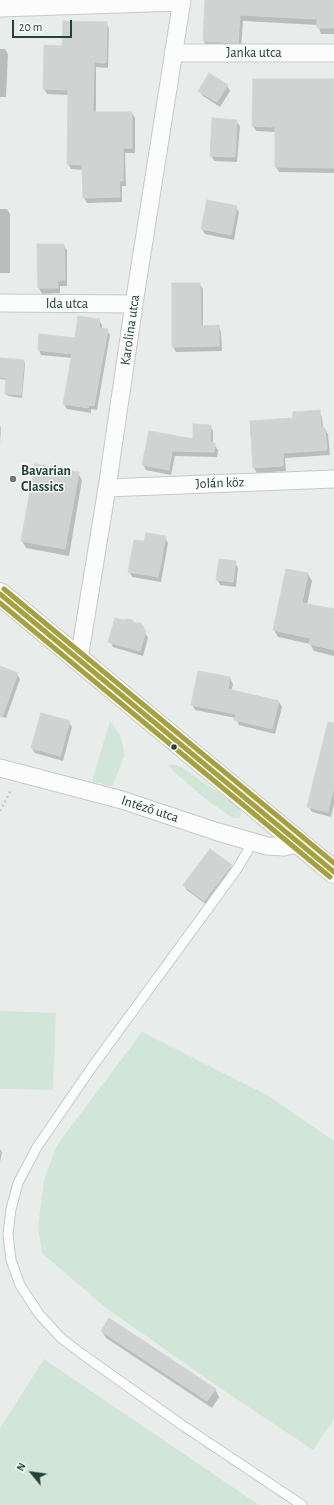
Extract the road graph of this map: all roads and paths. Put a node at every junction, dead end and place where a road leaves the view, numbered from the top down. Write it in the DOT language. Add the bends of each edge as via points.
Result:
graph roads {
  1 [pos="182,1"];
  2 [pos="0,8"];
  3 [pos="173,53"];
  4 [pos="334,53"];
  5 [pos="0,303"];
  6 [pos="134,304"];
  7 [pos="334,479"];
  8 [pos="107,488"];
  9 [pos="0,594"];
  10 [pos="79,659"];
  11 [pos="0,768"];
  12 [pos="20,774"];
  13 [pos="0,811"];
  14 [pos="253,842"];
  15 [pos="299,843"];
  16 [pos="334,872"];
  17 [pos="302,1505"];
  1 -- 2 [label="street"];
  1 -- 3 [label="street, Karolina utca"];
  3 -- 4 [label="street, Janka utca"];
  3 -- 6 [label="street, Karolina utca"];
  5 -- 6 [label="street, Ida utca"];
  6 -- 8 [label="street, Karolina utca"];
  7 -- 8 [label="street, Jolán köz"];
  8 -- 10 [label="street, Karolina utca"];
  9 -- 10 [label="main road"];
  10 -- 15 [label="main road"];
  11 -- 12 [label="street, Intéző utca"];
  12 -- 13 [label="path"];
  12 -- 14 [label="street, Intéző utca" via="122,800"];
  14 -- 15 [label="street, Intéző utca" via="267,846"];
  14 -- 17 [label="lane" via="237,869 92,1067 37,1147 18,1183 8,1234 11,1260 20,1285 39,1314 61,1338 182,1425"];
  15 -- 16 [label="main road"];
}
